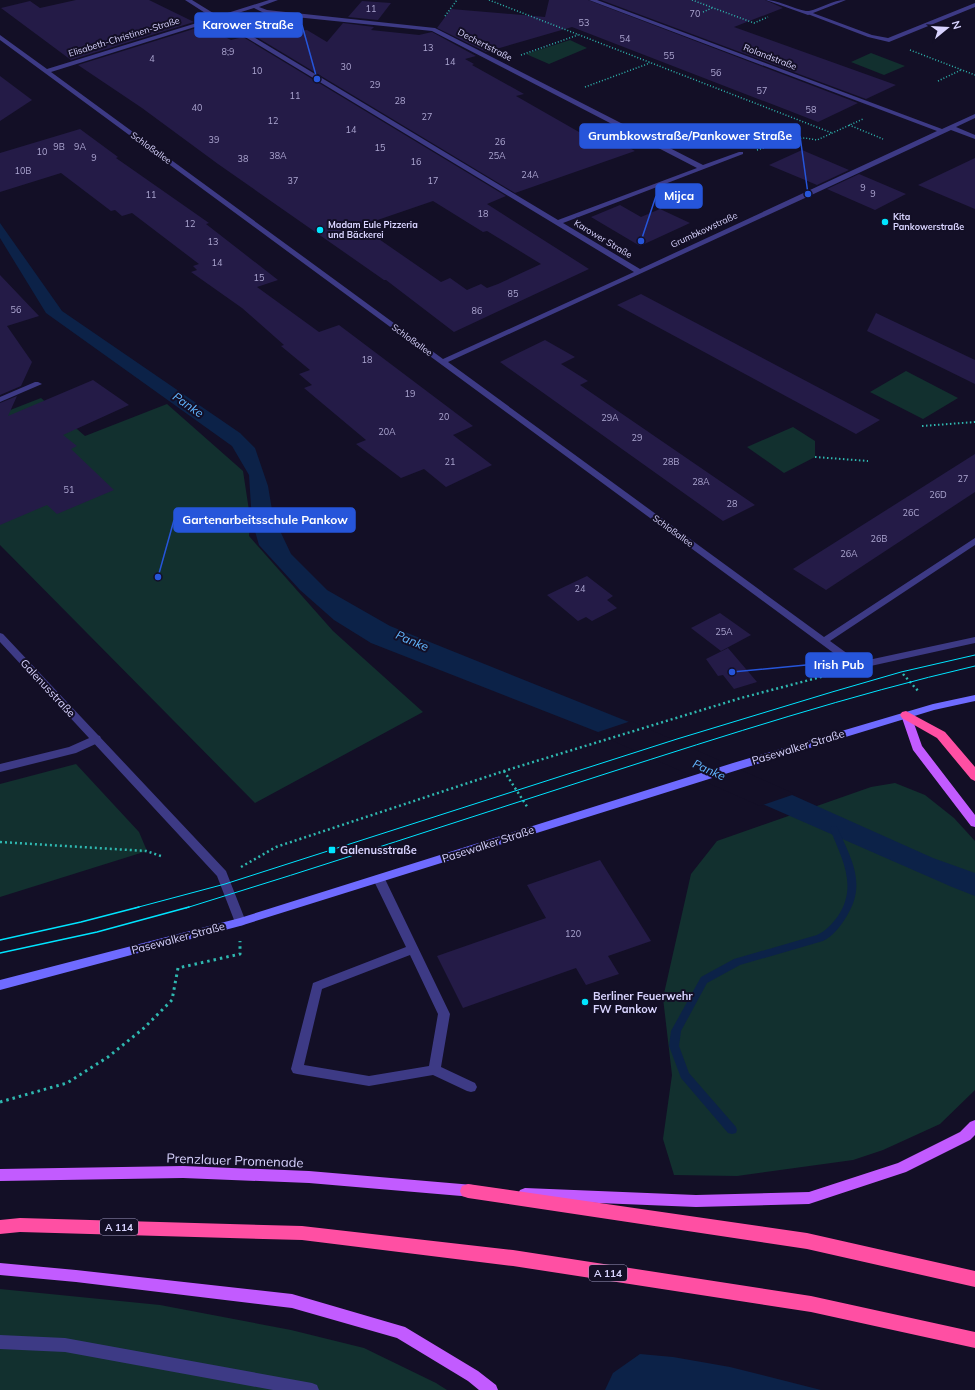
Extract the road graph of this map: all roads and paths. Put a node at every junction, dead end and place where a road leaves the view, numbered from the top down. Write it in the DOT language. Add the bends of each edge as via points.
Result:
graph roads {
  1 [pos="188,0"];
  2 [pos="275,0"];
  3 [pos="457,0"];
  4 [pos="489,0"];
  5 [pos="592,0"];
  6 [pos="692,0"];
  7 [pos="700,0"];
  8 [pos="769,0"];
  9 [pos="843,0"];
  10 [pos="696,2"];
  11 [pos="975,5"];
  12 [pos="255,6"];
  13 [pos="713,8"];
  14 [pos="703,12"];
  15 [pos="808,13"];
  16 [pos="766,15"];
  17 [pos="218,17"];
  18 [pos="444,18"];
  19 [pos="746,20"];
  20 [pos="742,22"];
  21 [pos="579,35"];
  22 [pos="0,37"];
  23 [pos="889,40"];
  24 [pos="518,56"];
  25 [pos="650,62"];
  26 [pos="962,70"];
  27 [pos="46,71"];
  28 [pos="975,75"];
  29 [pos="938,81"];
  30 [pos="580,89"];
  31 [pos="975,116"];
  32 [pos="863,118"];
  33 [pos="849,125"];
  34 [pos="950,127"];
  35 [pos="942,131"];
  36 [pos="832,133"];
  37 [pos="975,137"];
  38 [pos="889,142"];
  39 [pos="741,153"];
  40 [pos="703,168"];
  41 [pos="558,223"];
  42 [pos="638,271"];
  43 [pos="442,362"];
  44 [pos="38,384"];
  45 [pos="0,400"];
  46 [pos="975,422"];
  47 [pos="922,426"];
  48 [pos="815,457"];
  49 [pos="868,461"];
  50 [pos="975,541"];
  51 [pos="0,636"];
  52 [pos="975,640"];
  53 [pos="824,641"];
  54 [pos="890,660"];
  55 [pos="835,673"];
  56 [pos="975,698"];
  57 [pos="933,707"];
  58 [pos="906,715"];
  59 [pos="96,739"];
  60 [pos="0,768"];
  61 [pos="504,771"];
  62 [pos="975,776"];
  63 [pos="528,808"];
  64 [pos="975,823"];
  65 [pos="0,842"];
  66 [pos="162,856"];
  67 [pos="222,874"];
  68 [pos="379,879"];
  69 [pos="240,922"];
  70 [pos="412,949"];
  71 [pos="0,985"];
  72 [pos="434,1070"];
  73 [pos="471,1087"];
  74 [pos="0,1102"];
  75 [pos="975,1126"];
  76 [pos="0,1175"];
  77 [pos="468,1191"];
  78 [pos="0,1227"];
  79 [pos="0,1269"];
  80 [pos="975,1279"];
  81 [pos="975,1340"];
  82 [pos="0,1342"];
  83 [pos="312,1390"];
  84 [pos="491,1390"];
  1 -- 17 [label="street, Karower Straße"];
  2 -- 12 [label="street, Elisabeth-Christinen-Straße"];
  3 -- 18 [label="path"];
  4 -- 21 [label="path"];
  5 -- 35 [label="street, Rolandstraße"];
  6 -- 10 [label="path"];
  7 -- 10 [label="path"];
  8 -- 15 [label="street"];
  9 -- 15 [label="street"];
  10 -- 13 [label="path"];
  11 -- 23 [label="street"];
  12 -- 17 [label="street, Elisabeth-Christinen-Straße"];
  12 -- 40 [label="street, Dechertstraße" via="266,12 433,29"];
  13 -- 14 [label="path"];
  13 -- 19 [label="path"];
  15 -- 23 [label="street" via="870,36"];
  16 -- 19 [label="path" via="770,16 754,23"];
  17 -- 27 [label="street, Elisabeth-Christinen-Straße"];
  17 -- 41 [label="street, Karower Straße" via="317,80"];
  19 -- 20 [label="path"];
  21 -- 24 [label="path"];
  21 -- 25 [label="path"];
  22 -- 27 [label="street, Schloßallee"];
  23 -- 26 [label="path"];
  25 -- 30 [label="path"];
  25 -- 36 [label="path"];
  26 -- 28 [label="path"];
  26 -- 29 [label="path"];
  27 -- 43 [label="street, Schloßallee"];
  31 -- 34 [label="street, Grumbkowstraße"];
  32 -- 33 [label="path"];
  33 -- 36 [label="path"];
  33 -- 38 [label="path"];
  34 -- 35 [label="street, Grumbkowstraße"];
  34 -- 37 [label="street"];
  35 -- 42 [label="street, Grumbkowstraße"];
  36 -- 39 [label="path" via="818,140 791,139 746,154"];
  39 -- 40 [label="street"];
  40 -- 41 [label="street"];
  41 -- 42 [label="street, Karower Straße"];
  42 -- 43 [label="street, Grumbkowstraße"];
  43 -- 53 [label="street, Schloßallee"];
  44 -- 45 [label="street"];
  46 -- 47 [label="path"];
  48 -- 49 [label="path"];
  50 -- 53 [label="street"];
  51 -- 59 [label="street, Galenusstraße"];
  52 -- 54 [label="street"];
  53 -- 54 [label="street, Schloßallee" via="858,666"];
  54 -- 57 [label="path"];
  55 -- 61 [label="path" via="740,698"];
  56 -- 57 [label="main road, Pasewalker Straße"];
  57 -- 58 [label="main road, Pasewalker Straße"];
  58 -- 62 [label="highway" via="941,735"];
  58 -- 64 [label="main road" via="918,747"];
  58 -- 68 [label="main road, Pasewalker Straße" via="695,778"];
  59 -- 60 [label="street" via="72,750"];
  59 -- 67 [label="street, Galenusstraße"];
  61 -- 63 [label="path"];
  61 -- 67 [label="path" via="276,847 242,867"];
  65 -- 66 [label="path" via="146,851"];
  67 -- 69 [label="street, Galenusstraße"];
  68 -- 69 [label="main road, Pasewalker Straße"];
  68 -- 70 [label="street"];
  69 -- 71 [label="main road, Pasewalker Straße"];
  69 -- 74 [label="path" via="240,954 178,968 172,1000 144,1028 108,1057 67,1083"];
  70 -- 72 [label="street" via="444,1014"];
  70 -- 72 [label="street" via="317,986 297,1069 369,1081"];
  72 -- 73 [label="street"];
  75 -- 77 [label="main road, Prenzlauer Promenade" via="965,1136 901,1168 809,1198 696,1201"];
  76 -- 77 [label="main road, Prenzlauer Promenade" via="183,1172 309,1177"];
  77 -- 80 [label="highway" via="807,1240"];
  78 -- 81 [label="highway, A 114" via="20,1225 302,1233 513,1258 811,1304"];
  79 -- 84 [label="main road" via="292,1302 400,1332 473,1376"];
  82 -- 83 [label="street" via="65,1345"];
}
